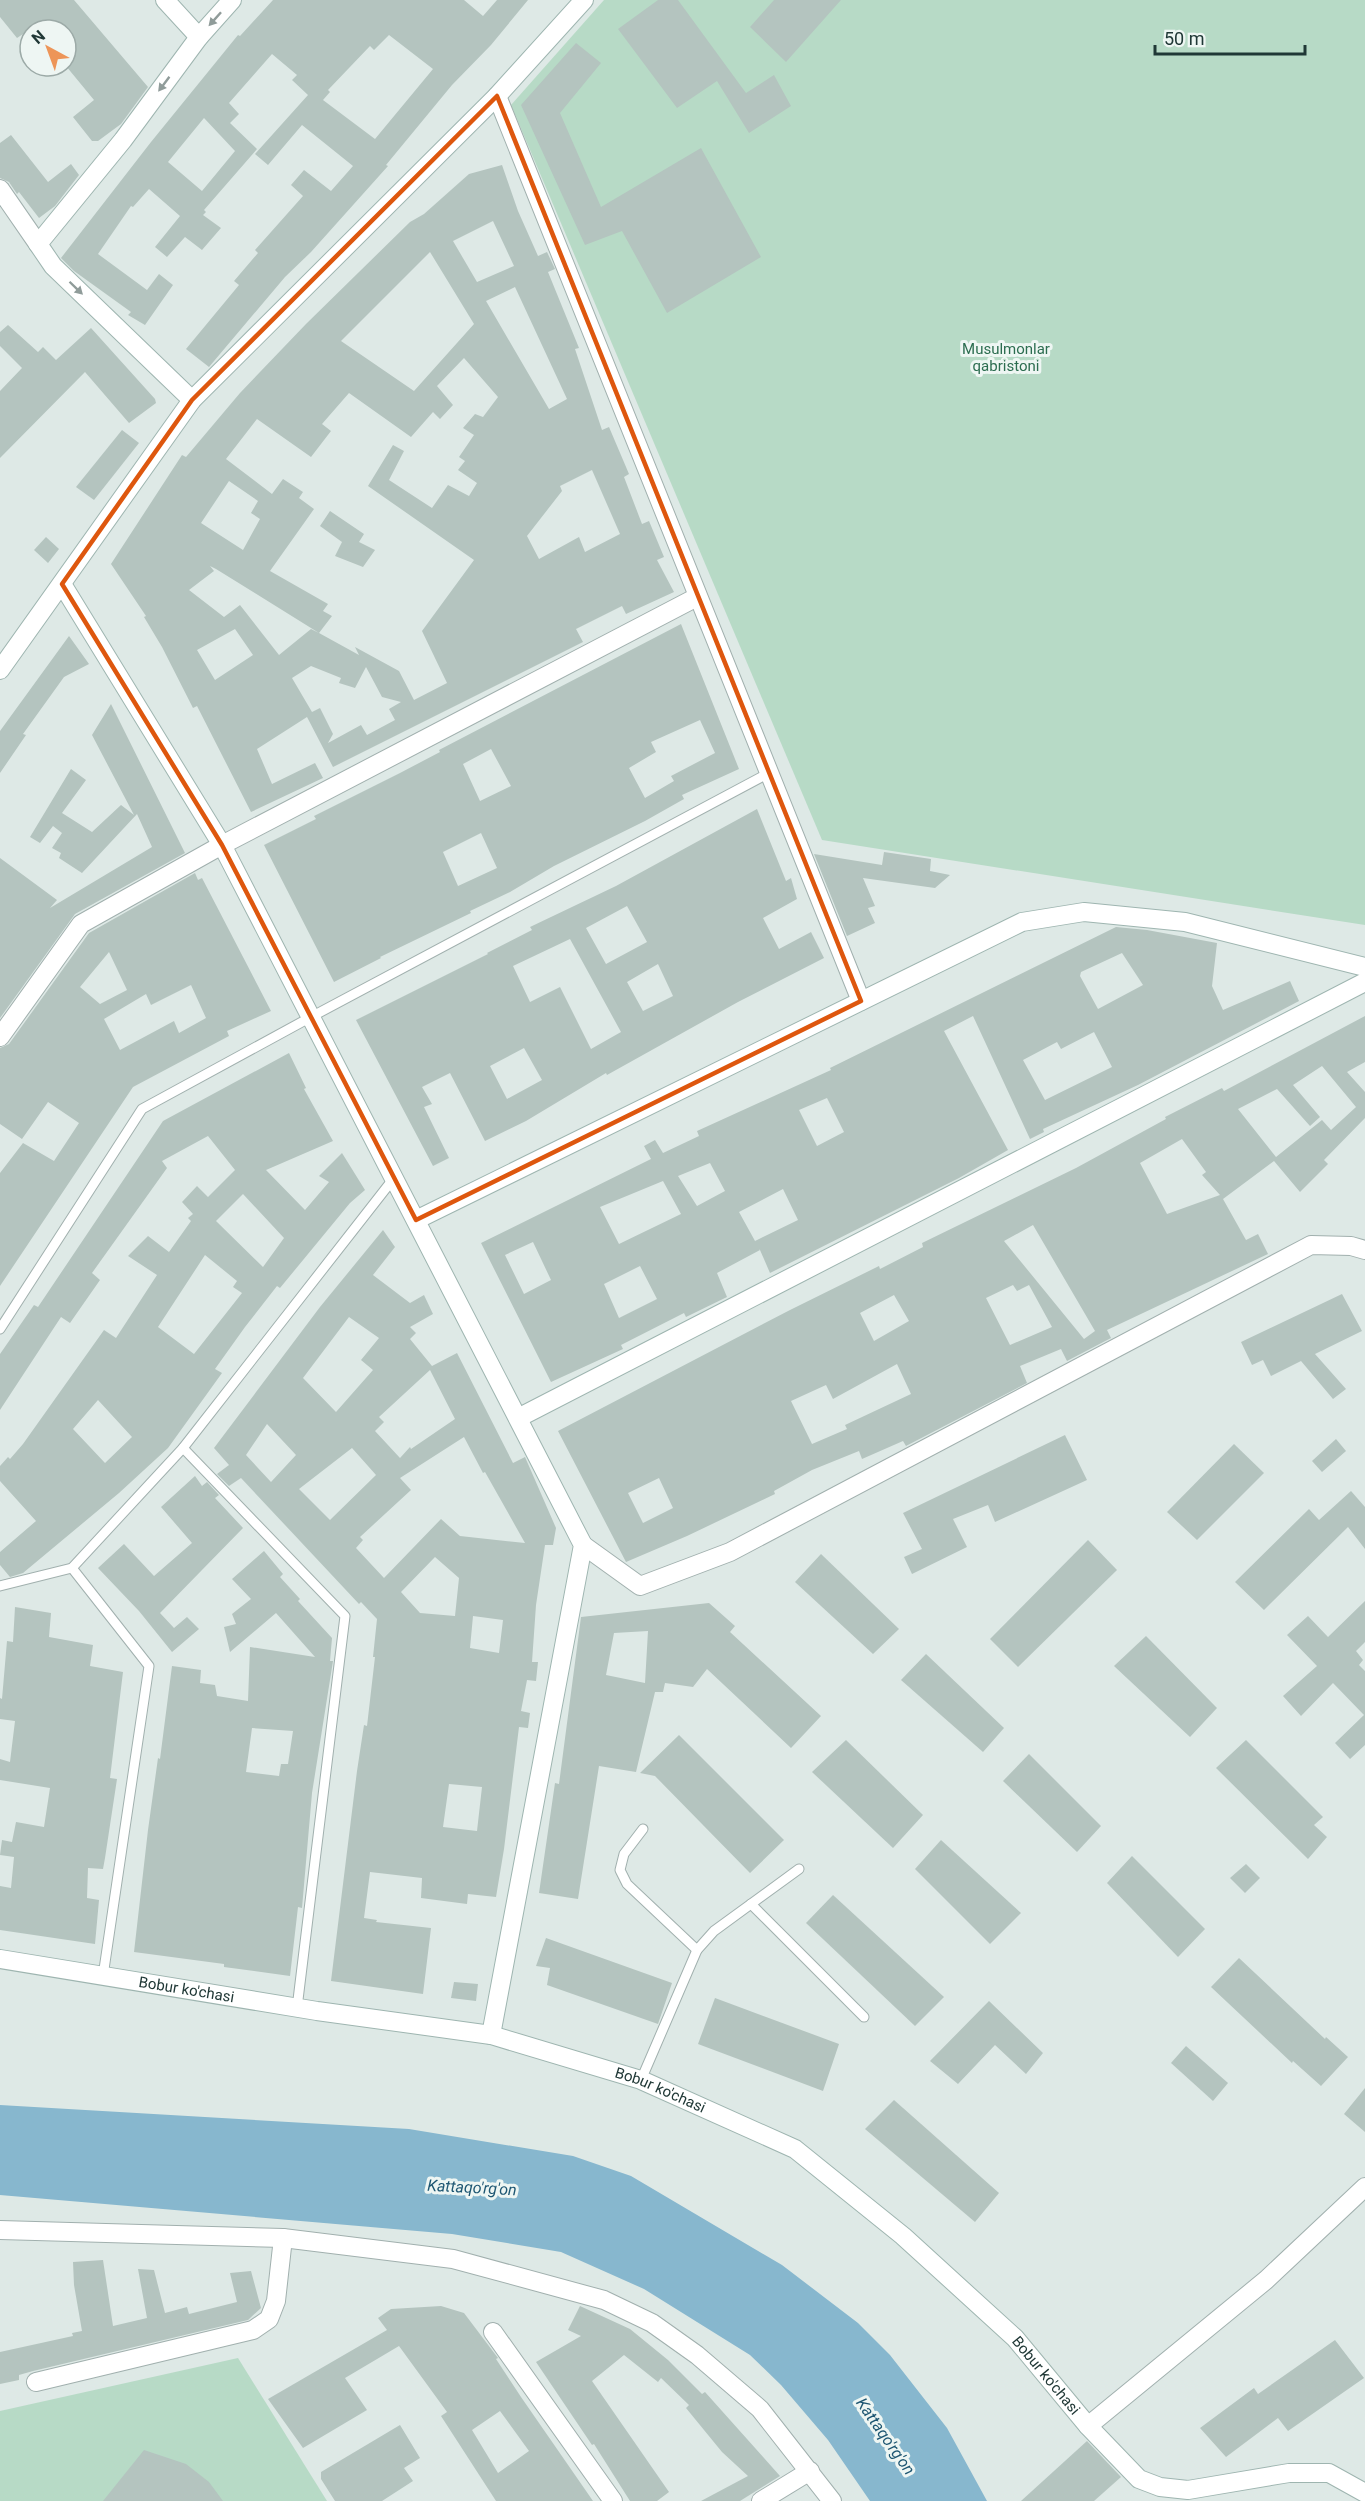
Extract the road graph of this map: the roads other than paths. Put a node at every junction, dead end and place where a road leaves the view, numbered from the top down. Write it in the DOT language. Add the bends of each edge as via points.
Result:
graph roads {
  1 [pos="165,0"];
  2 [pos="232,0"];
  3 [pos="584,0"];
  4 [pos="199,37"];
  5 [pos="497,96"];
  6 [pos="0,189"];
  7 [pos="38,244"];
  8 [pos="192,400"];
  9 [pos="62,584"];
  10 [pos="697,597"];
  11 [pos="0,670"];
  12 [pos="769,773"];
  13 [pos="222,845"];
  14 [pos="1365,967"];
  15 [pos="1365,982"];
  16 [pos="861,1001"];
  17 [pos="311,1017"];
  18 [pos="0,1037"];
  19 [pos="394,1178"];
  20 [pos="416,1220"];
  21 [pos="1365,1250"];
  22 [pos="0,1329"];
  23 [pos="518,1419"];
  24 [pos="183,1448"];
  25 [pos="583,1545"];
  26 [pos="72,1568"];
  27 [pos="0,1586"];
  28 [pos="643,1829"];
  29 [pos="799,1869"];
  30 [pos="751,1904"];
  31 [pos="697,1950"];
  32 [pos="0,1959"];
  33 [pos="103,1977"];
  34 [pos="297,2008"];
  35 [pos="864,2017"];
  36 [pos="491,2036"];
  37 [pos="641,2080"];
  38 [pos="1365,2187"];
  39 [pos="0,2230"];
  40 [pos="283,2238"];
  41 [pos="493,2332"];
  42 [pos="36,2382"];
  43 [pos="1088,2426"];
  44 [pos="810,2471"];
  45 [pos="1365,2493"];
  46 [pos="1187,2495"];
  47 [pos="613,2501"];
  48 [pos="761,2501"];
  49 [pos="832,2501"];
  1 -- 4 [label="street"];
  2 -- 4 [label="street, one-way"];
  3 -- 5 [label="street"];
  4 -- 7 [label="street, one-way" via="123,140"];
  5 -- 8 [label="street"];
  5 -- 10 [label="street"];
  6 -- 7 [label="street"];
  7 -- 8 [label="street, one-way" via="53,266"];
  8 -- 9 [label="street"];
  9 -- 11 [label="street"];
  9 -- 13 [label="street"];
  10 -- 12 [label="street"];
  10 -- 13 [label="street"];
  12 -- 16 [label="street"];
  12 -- 17 [label="lane"];
  13 -- 17 [label="street"];
  13 -- 18 [label="street" via="81,924"];
  14 -- 16 [label="street" via="1185,922 1084,912 1022,922"];
  15 -- 23 [label="street"];
  16 -- 20 [label="street"];
  17 -- 19 [label="street"];
  17 -- 22 [label="lane" via="142,1109"];
  19 -- 20 [label="street"];
  19 -- 24 [label="lane"];
  20 -- 23 [label="street"];
  21 -- 25 [label="street" via="1311,1245 730,1552 640,1586"];
  23 -- 25 [label="street"];
  24 -- 26 [label="lane"];
  24 -- 34 [label="lane" via="345,1616"];
  25 -- 36 [label="street"];
  26 -- 27 [label="lane"];
  26 -- 33 [label="lane" via="149,1666"];
  28 -- 31 [label="lane" via="624,1854 620,1870 627,1884"];
  29 -- 30 [label="lane"];
  30 -- 31 [label="lane"];
  30 -- 35 [label="lane"];
  31 -- 37 [label="lane"];
  32 -- 33 [label="street, Bobur ko'chasi"];
  33 -- 34 [label="street, Bobur ko'chasi"];
  34 -- 36 [label="street, Bobur ko'chasi"];
  36 -- 37 [label="street, Bobur ko'chasi"];
  37 -- 43 [label="street, Bobur ko'chasi" via="795,2150 903,2236 1015,2338"];
  38 -- 43 [label="street" via="1266,2280"];
  39 -- 40 [label="street"];
  40 -- 42 [label="street" via="276,2301 269,2319 254,2330"];
  40 -- 44 [label="street" via="453,2259 604,2300 652,2323 697,2355 760,2409"];
  41 -- 47 [label="street"];
  43 -- 46 [label="street, Bobur ko'chasi" via="1139,2479"];
  44 -- 48 [label="street"];
  44 -- 49 [label="street"];
  45 -- 46 [label="street, Bobur ko'chasi" via="1329,2473 1289,2473"];
}
